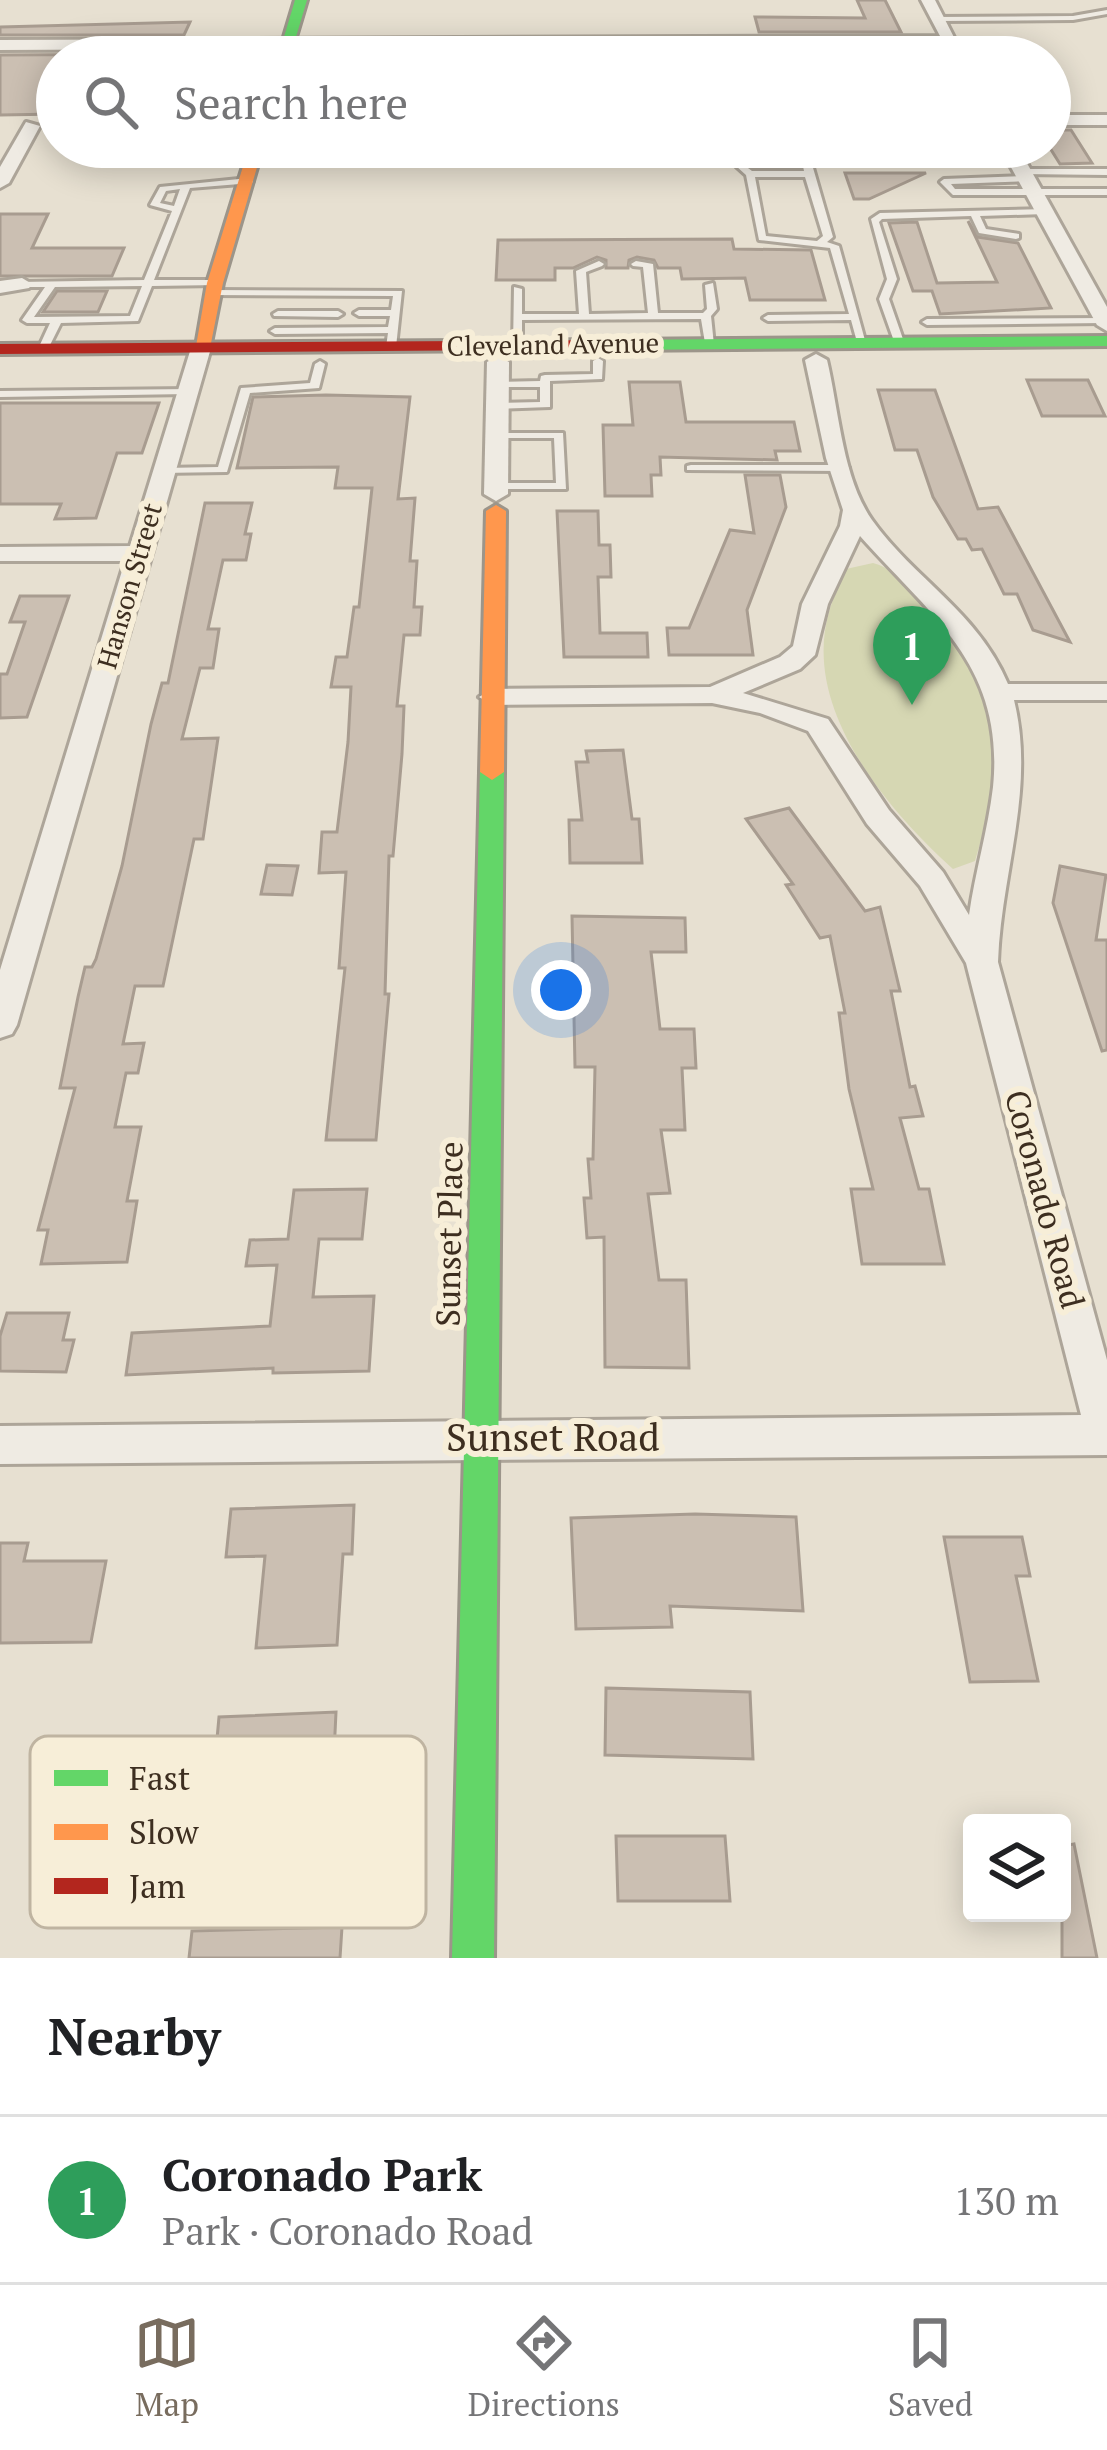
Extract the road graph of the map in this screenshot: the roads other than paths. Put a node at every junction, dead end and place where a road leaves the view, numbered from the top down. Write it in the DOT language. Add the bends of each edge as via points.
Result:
graph roads {
  1 [pos="301,0"];
  2 [pos="928,0"];
  3 [pos="1107,12"];
  4 [pos="938,19"];
  5 [pos="290,36"];
  6 [pos="948,36"];
  7 [pos="0,45"];
  8 [pos="36,46"];
  9 [pos="1071,120"];
  10 [pos="1107,120"];
  11 [pos="36,127"];
  12 [pos="252,168"];
  13 [pos="742,168"];
  14 [pos="808,168"];
  15 [pos="1021,168"];
  16 [pos="1107,172"];
  17 [pos="750,174"];
  18 [pos="809,174"];
  19 [pos="249,181"];
  20 [pos="1028,181"];
  21 [pos="0,183"];
  22 [pos="185,186"];
  23 [pos="1106,193"];
  24 [pos="175,209"];
  25 [pos="1045,212"];
  26 [pos="975,215"];
  27 [pos="1016,236"];
  28 [pos="821,242"];
  29 [pos="599,264"];
  30 [pos="636,264"];
  31 [pos="147,283"];
  32 [pos="22,284"];
  33 [pos="52,284"];
  34 [pos="710,285"];
  35 [pos="0,286"];
  36 [pos="213,288"];
  37 [pos="517,289"];
  38 [pos="282,292"];
  39 [pos="920,307"];
  40 [pos="396,313"];
  41 [pos="278,314"];
  42 [pos="584,316"];
  43 [pos="653,316"];
  44 [pos="768,318"];
  45 [pos="57,320"];
  46 [pos="364,321"];
  47 [pos="307,323"];
  48 [pos="708,330"];
  49 [pos="859,330"];
  50 [pos="930,332"];
  51 [pos="1106,332"];
  52 [pos="393,338"];
  53 [pos="272,340"];
  54 [pos="899,342"];
  55 [pos="0,349"];
  56 [pos="44,349"];
  57 [pos="1040,358"];
  58 [pos="1107,358"];
  59 [pos="816,360"];
  60 [pos="598,361"];
  61 [pos="506,363"];
  62 [pos="320,364"];
  63 [pos="0,366"];
  64 [pos="195,368"];
  65 [pos="545,383"];
  66 [pos="0,394"];
  67 [pos="498,436"];
  68 [pos="692,468"];
  69 [pos="843,468"];
  70 [pos="164,471"];
  71 [pos="496,497"];
  72 [pos="854,511"];
  73 [pos="140,553"];
  74 [pos="0,554"];
  75 [pos="894,556"];
  76 [pos="838,557"];
  77 [pos="806,649"];
  78 [pos="999,692"];
  79 [pos="1107,692"];
  80 [pos="712,695"];
  81 [pos="493,697"];
  82 [pos="818,725"];
  83 [pos="982,962"];
  84 [pos="0,1025"];
  85 [pos="1107,1434"];
  86 [pos="482,1436"];
  87 [pos="0,1445"];
  88 [pos="473,1958"];
  1 -- 5 [label="main road"];
  2 -- 4 [label="street"];
  3 -- 4 [label="lane"];
  4 -- 6 [label="street"];
  7 -- 8 [label="street"];
  9 -- 10 [label="street"];
  11 -- 21 [label="street" via="24,127"];
  12 -- 19 [label="main road, Hanson Street"];
  13 -- 17 [label="lane"];
  14 -- 18 [label="lane"];
  15 -- 20 [label="street"];
  16 -- 20 [label="lane"];
  17 -- 18 [label="lane"];
  17 -- 28 [label="lane" via="762,238"];
  18 -- 28 [label="lane" via="828,237"];
  19 -- 22 [label="lane"];
  19 -- 36 [label="main road, Hanson Street"];
  20 -- 20 [label="lane" via="944,182 953,192"];
  20 -- 23 [label="lane"];
  20 -- 25 [label="street"];
  22 -- 24 [label="lane"];
  22 -- 24 [label="lane" via="163,189 155,205"];
  24 -- 31 [label="lane"];
  25 -- 26 [label="lane"];
  25 -- 51 [label="street"];
  26 -- 27 [label="lane" via="982,231"];
  26 -- 54 [label="lane" via="874,221"];
  28 -- 49 [label="lane" via="834,246"];
  29 -- 42 [label="lane" via="581,271"];
  30 -- 43 [label="lane" via="648,264"];
  31 -- 33 [label="lane"];
  31 -- 36 [label="lane"];
  31 -- 45 [label="lane" via="134,319"];
  32 -- 33 [label="lane"];
  32 -- 35 [label="street"];
  33 -- 45 [label="lane" via="27,320"];
  34 -- 48 [label="lane"];
  36 -- 38 [label="lane"];
  36 -- 64 [label="main road, Hanson Street"];
  37 -- 61 [label="lane"];
  38 -- 40 [label="lane" via="390,291 398,293"];
  38 -- 41 [label="lane"];
  39 -- 50 [label="lane"];
  40 -- 46 [label="lane"];
  40 -- 52 [label="lane"];
  41 -- 47 [label="lane"];
  41 -- 53 [label="lane"];
  42 -- 43 [label="lane"];
  42 -- 61 [label="lane"];
  43 -- 48 [label="lane"];
  44 -- 49 [label="lane"];
  45 -- 56 [label="lane"];
  46 -- 47 [label="lane"];
  46 -- 52 [label="lane"];
  47 -- 53 [label="lane"];
  48 -- 49 [label="main road, Cleveland Avenue"];
  48 -- 61 [label="main road, Cleveland Avenue"];
  49 -- 54 [label="main road, Cleveland Avenue"];
  50 -- 51 [label="main road, Cleveland Avenue"];
  50 -- 54 [label="main road, Cleveland Avenue"];
  51 -- 57 [label="main road"];
  52 -- 53 [label="main road, Cleveland Avenue"];
  52 -- 61 [label="main road, Cleveland Avenue"];
  53 -- 64 [label="main road, Cleveland Avenue"];
  55 -- 56 [label="main road, Cleveland Avenue"];
  56 -- 64 [label="main road, Cleveland Avenue"];
  57 -- 58 [label="main road, Cleveland Avenue"];
  57 -- 59 [label="main road, Cleveland Avenue"];
  59 -- 60 [label="main road, Cleveland Avenue"];
  59 -- 69 [label="street, Coronado Road"];
  60 -- 61 [label="main road, Cleveland Avenue"];
  60 -- 65 [label="lane" via="598,377"];
  61 -- 62 [label="main road, Cleveland Avenue"];
  61 -- 65 [label="lane"];
  61 -- 65 [label="lane" via="546,405"];
  61 -- 67 [label="street, Sunset Place"];
  62 -- 64 [label="main road, Cleveland Avenue"];
  62 -- 70 [label="lane" via="315,386 245,390 223,470"];
  63 -- 64 [label="main road, Cleveland Avenue"];
  64 -- 66 [label="lane"];
  64 -- 70 [label="street, Hanson Street"];
  67 -- 71 [label="street, Sunset Place"];
  67 -- 71 [label="lane" via="559,435 562,487"];
  68 -- 69 [label="lane"];
  69 -- 72 [label="street, Coronado Road"];
  70 -- 73 [label="street, Hanson Street"];
  71 -- 81 [label="main road, Sunset Place"];
  72 -- 75 [label="street, Coronado Road"];
  72 -- 76 [label="street, Coronado Road"];
  73 -- 74 [label="street"];
  73 -- 84 [label="street, Hanson Street"];
  75 -- 76 [label="street"];
  75 -- 78 [label="street, Coronado Road" via="965,632"];
  76 -- 77 [label="street, Coronado Road" via="814,604"];
  77 -- 80 [label="street"];
  77 -- 82 [label="street, Coronado Road" via="806,695"];
  78 -- 79 [label="street"];
  78 -- 83 [label="street, Coronado Road" via="1008,781 985,896"];
  80 -- 81 [label="street"];
  80 -- 82 [label="street"];
  81 -- 86 [label="main road, Sunset Place"];
  82 -- 83 [label="street, Coronado Road" via="878,817 932,878"];
  83 -- 85 [label="street, Coronado Road"];
  85 -- 86 [label="street, Sunset Road"];
  86 -- 87 [label="street, Sunset Road"];
  86 -- 88 [label="main road, Sunset Place"];
}
